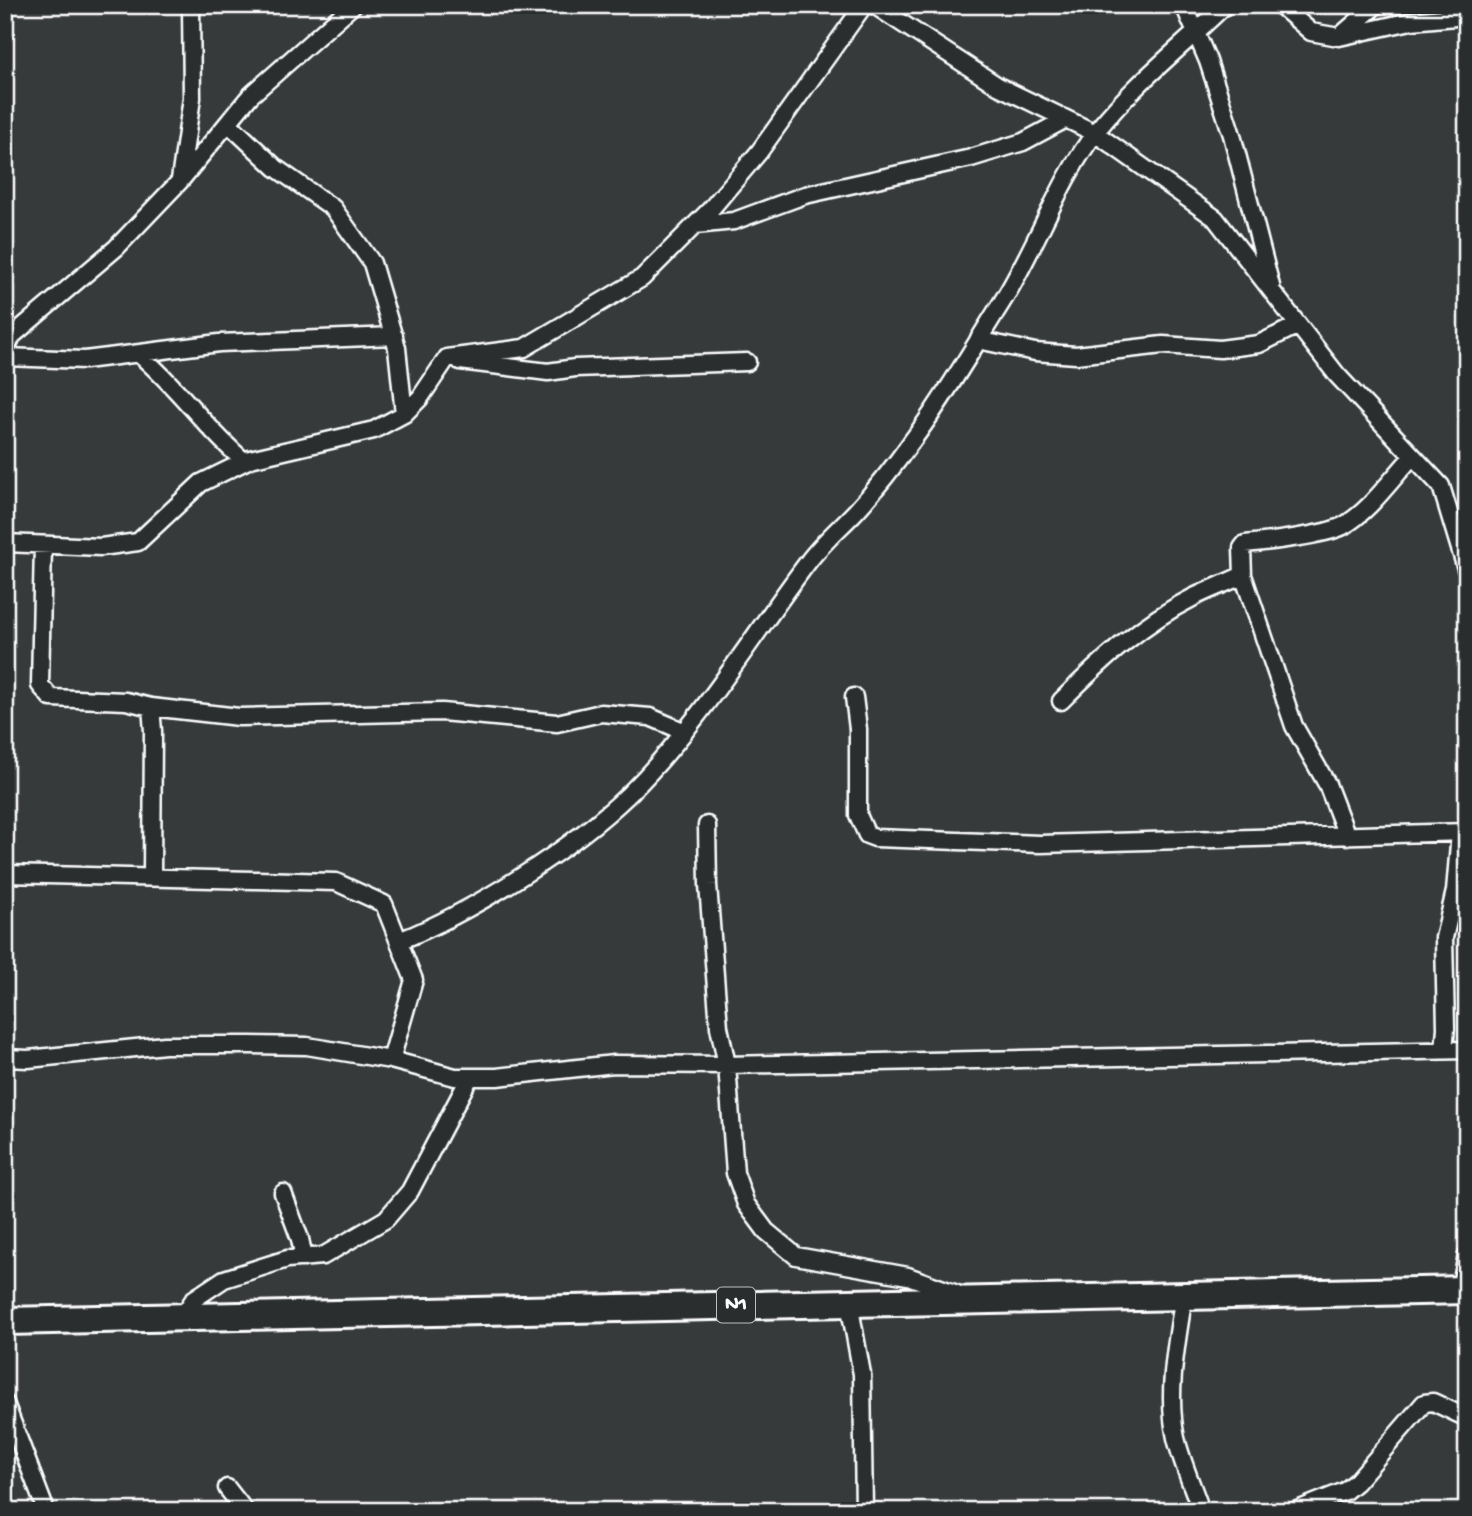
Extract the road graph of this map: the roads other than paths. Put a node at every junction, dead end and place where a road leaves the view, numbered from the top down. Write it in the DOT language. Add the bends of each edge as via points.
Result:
graph roads {
  1 [pos="191,5"];
  2 [pos="354,5"];
  3 [pos="864,5"];
  4 [pos="874,5"];
  5 [pos="1184,5"];
  6 [pos="1226,5"];
  7 [pos="1280,5"];
  8 [pos="1376,5"];
  9 [pos="1467,16"];
  10 [pos="1195,36"];
  11 [pos="1339,37"];
  12 [pos="1066,119"];
  13 [pos="228,123"];
  14 [pos="1096,133"];
  15 [pos="180,180"];
  16 [pos="695,225"];
  17 [pos="1273,292"];
  18 [pos="1298,325"];
  19 [pos="394,337"];
  20 [pos="8,338"];
  21 [pos="978,340"];
  22 [pos="139,355"];
  23 [pos="5,357"];
  24 [pos="447,359"];
  25 [pos="747,362"];
  26 [pos="404,414"];
  27 [pos="1413,456"];
  28 [pos="244,461"];
  29 [pos="1461,525"];
  30 [pos="5,543"];
  31 [pos="43,545"];
  32 [pos="1467,572"];
  33 [pos="1243,575"];
  34 [pos="854,697"];
  35 [pos="1060,701"];
  36 [pos="151,707"];
  37 [pos="683,731"];
  38 [pos="707,825"];
  39 [pos="1463,833"];
  40 [pos="1347,836"];
  41 [pos="5,874"];
  42 [pos="152,876"];
  43 [pos="399,941"];
  44 [pos="1444,1050"];
  45 [pos="1467,1050"];
  46 [pos="5,1058"];
  47 [pos="391,1060"];
  48 [pos="727,1065"];
  49 [pos="470,1077"];
  50 [pos="283,1193"];
  51 [pos="1467,1255"];
  52 [pos="304,1258"];
  53 [pos="1463,1290"];
  54 [pos="1184,1296"];
  55 [pos="973,1300"];
  56 [pos="849,1303"];
  57 [pos="182,1317"];
  58 [pos="5,1321"];
  59 [pos="5,1403"];
  60 [pos="1467,1418"];
  61 [pos="227,1488"];
  62 [pos="46,1511"];
  63 [pos="245,1511"];
  64 [pos="864,1511"];
  65 [pos="1201,1511"];
  66 [pos="1295,1511"];
  1 -- 15 [label="street" via="191,98"];
  2 -- 13 [label="street" via="250,96"];
  3 -- 16 [label="street" via="759,152"];
  4 -- 12 [label="street" via="998,86"];
  5 -- 10 [label="street"];
  6 -- 10 [label="street"];
  7 -- 11 [label="street" via="1311,32"];
  8 -- 11 [label="street"];
  9 -- 11 [label="street" via="1411,21"];
  10 -- 14 [label="street" via="1135,86"];
  10 -- 17 [label="street" via="1232,135"];
  12 -- 14 [label="street"];
  12 -- 16 [label="street" via="1023,142 961,161 805,195 734,221"];
  13 -- 15 [label="street"];
  13 -- 19 [label="street" via="276,168 333,208 355,235 372,263"];
  14 -- 17 [label="street" via="1215,218"];
  14 -- 21 [label="street" via="1014,284"];
  15 -- 20 [label="street" via="116,248"];
  16 -- 24 [label="street" via="642,278 524,348"];
  17 -- 18 [label="street"];
  18 -- 21 [label="street" via="1259,344 1220,349 1163,345 1076,355"];
  18 -- 27 [label="street" via="1337,375"];
  19 -- 22 [label="street" via="219,343"];
  19 -- 26 [label="street"];
  21 -- 37 [label="street" via="913,440 859,508 811,558"];
  22 -- 23 [label="street" via="85,360"];
  22 -- 28 [label="street"];
  24 -- 25 [label="street" via="548,372"];
  24 -- 26 [label="street" via="421,398"];
  26 -- 28 [label="street" via="374,430"];
  27 -- 29 [label="street" via="1441,486"];
  27 -- 33 [label="street" via="1343,526 1245,544"];
  28 -- 31 [label="street" via="201,482 138,542 101,547"];
  29 -- 32 [label="street"];
  30 -- 31 [label="street"];
  31 -- 36 [label="street" via="40,685 44,694"];
  33 -- 35 [label="street" via="1146,625"];
  33 -- 40 [label="street" via="1294,726 1327,784"];
  34 -- 40 [label="street" via="858,815 867,835 875,838 1040,844"];
  36 -- 37 [label="street" via="239,717 442,712 557,723 601,713 650,717"];
  36 -- 42 [label="street"];
  37 -- 43 [label="street" via="628,794 569,842 438,926"];
  38 -- 48 [label="street" via="719,1027"];
  39 -- 40 [label="street"];
  39 -- 44 [label="street" via="1444,938"];
  41 -- 42 [label="street"];
  42 -- 43 [label="street" via="336,882 384,904"];
  43 -- 47 [label="street" via="414,980"];
  44 -- 45 [label="street"];
  44 -- 48 [label="street"];
  46 -- 47 [label="street" via="165,1045 250,1045 307,1046"];
  47 -- 49 [label="street"];
  48 -- 49 [label="street" via="614,1064"];
  48 -- 55 [label="street" via="735,1173 746,1204 773,1237 796,1256 908,1276"];
  49 -- 52 [label="street" via="400,1204 359,1237 323,1256"];
  50 -- 52 [label="street"];
  51 -- 53 [label="street"];
  52 -- 57 [label="street" via="245,1271 214,1284 194,1299"];
  53 -- 54 [label="highway, N1"];
  54 -- 55 [label="highway, N1"];
  54 -- 65 [label="street" via="1174,1417 1176,1437"];
  55 -- 56 [label="highway, N1"];
  56 -- 57 [label="highway, N1"];
  56 -- 64 [label="street" via="862,1374"];
  57 -- 58 [label="highway, N1"];
  59 -- 62 [label="street"];
  60 -- 66 [label="street" via="1433,1402 1424,1404 1356,1482"];
  61 -- 63 [label="street"];
}
